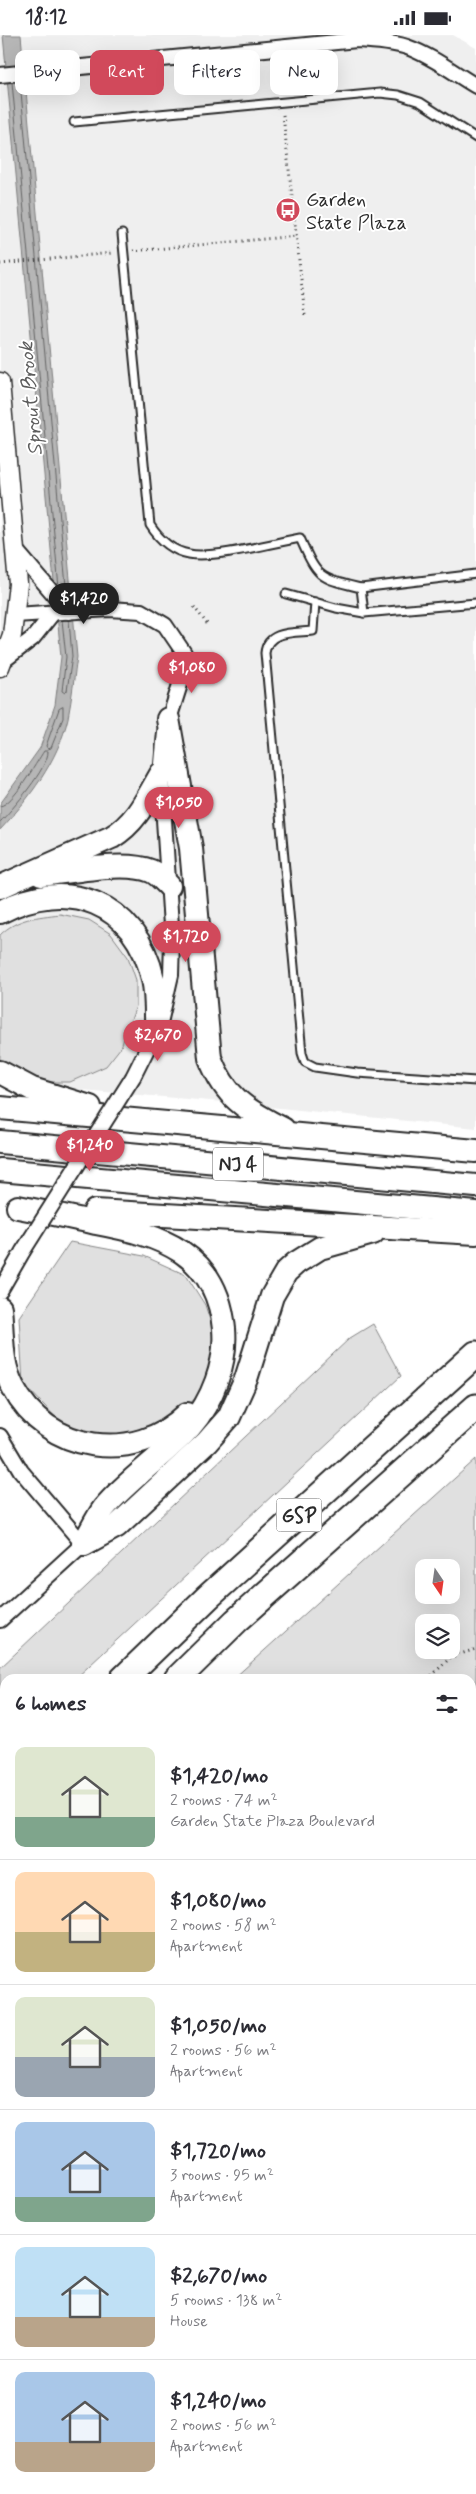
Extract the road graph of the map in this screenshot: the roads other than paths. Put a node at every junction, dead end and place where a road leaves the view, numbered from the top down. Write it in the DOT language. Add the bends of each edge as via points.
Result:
graph roads {
  1 [pos="0,75"];
  2 [pos="476,86"];
  3 [pos="74,122"];
  4 [pos="476,138"];
  5 [pos="122,234"];
  6 [pos="0,382"];
  7 [pos="6,520"];
  8 [pos="15,549"];
  9 [pos="476,574"];
  10 [pos="361,588"];
  11 [pos="286,594"];
  12 [pos="314,602"];
  13 [pos="476,603"];
  14 [pos="69,612"];
  15 [pos="53,613"];
  16 [pos="364,613"];
  17 [pos="15,615"];
  18 [pos="1,664"];
  19 [pos="168,719"];
  20 [pos="161,774"];
  21 [pos="25,877"];
  22 [pos="0,887"];
  23 [pos="169,887"];
  24 [pos="0,912"];
  25 [pos="156,1033"];
  26 [pos="0,1072"];
  27 [pos="476,1081"];
  28 [pos="0,1108"];
  29 [pos="136,1121"];
  30 [pos="293,1133"];
  31 [pos="0,1142"];
  32 [pos="476,1151"];
  33 [pos="0,1170"];
  34 [pos="476,1186"];
  35 [pos="9,1207"];
  36 [pos="476,1213"];
  37 [pos="399,1227"];
  38 [pos="476,1233"];
  39 [pos="0,1291"];
  40 [pos="0,1308"];
  41 [pos="476,1355"];
  42 [pos="213,1389"];
  43 [pos="476,1407"];
  44 [pos="0,1436"];
  45 [pos="83,1544"];
  46 [pos="0,1620"];
  47 [pos="129,1674"];
  48 [pos="182,1674"];
  1 -- 2 [label="street" via="357,40 408,47"];
  3 -- 4 [label="lane" via="380,93 420,102"];
  5 -- 10 [label="lane" via="148,516 156,534 175,550 200,556 300,538 311,563 325,579"];
  6 -- 7 [label="street"];
  7 -- 8 [label="street"];
  8 -- 14 [label="street"];
  8 -- 17 [label="street" via="18,584"];
  9 -- 10 [label="lane"];
  10 -- 16 [label="lane"];
  11 -- 12 [label="lane"];
  12 -- 16 [label="lane"];
  12 -- 27 [label="lane" via="312,631 274,637 266,643 265,653 305,1062 315,1067 357,1073"];
  13 -- 16 [label="lane"];
  14 -- 15 [label="street"];
  14 -- 19 [label="street" via="141,611 165,625 178,641 186,661"];
  15 -- 17 [label="street"];
  15 -- 18 [label="street" via="33,638"];
  17 -- 18 [label="street" via="12,635"];
  19 -- 20 [label="street" via="162,745"];
  19 -- 30 [label="highway" via="191,848 210,1058 217,1076 230,1094 248,1110"];
  20 -- 21 [label="highway" via="127,828"];
  20 -- 23 [label="street"];
  21 -- 22 [label="highway"];
  21 -- 23 [label="highway" via="116,867 141,868 154,872"];
  23 -- 25 [label="street" via="171,975"];
  24 -- 25 [label="highway" via="29,899 64,895 86,899 111,912 137,939 147,961 156,991"];
  25 -- 39 [label="street, bridge" via="133,1077"];
  26 -- 29 [label="highway" via="32,1089"];
  28 -- 29 [label="highway"];
  29 -- 30 [label="highway"];
  30 -- 32 [label="highway"];
  31 -- 34 [label="highway, NJ 4"];
  33 -- 36 [label="highway, NJ 4"];
  35 -- 37 [label="highway"];
  35 -- 42 [label="highway" via="135,1230 162,1240 189,1257 209,1281 221,1309 225,1340"];
  37 -- 38 [label="highway"];
  37 -- 45 [label="highway" via="320,1247 286,1272 272,1296 244,1386 228,1417 207,1442 117,1526"];
  40 -- 42 [label="highway" via="3,1355 12,1386 29,1412 66,1438 114,1447 144,1441 177,1423"];
  41 -- 47 [label="highway, GSP"];
  42 -- 45 [label="highway" via="189,1428 104,1509"];
  43 -- 48 [label="highway, GSP" via="236,1621"];
  44 -- 45 [label="street" via="21,1471"];
  45 -- 46 [label="street"];
}
